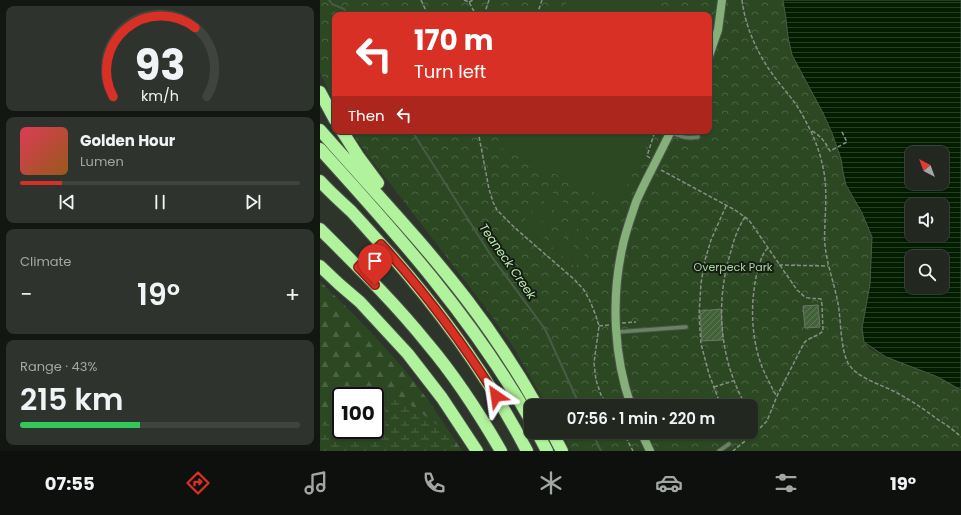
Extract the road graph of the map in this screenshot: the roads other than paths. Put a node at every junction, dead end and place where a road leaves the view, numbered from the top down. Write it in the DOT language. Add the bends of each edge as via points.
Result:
graph roads {
  1 [pos="722,0"];
  2 [pos="712,47"];
  3 [pos="320,92"];
  4 [pos="332,114"];
  5 [pos="320,130"];
  6 [pos="344,134"];
  7 [pos="670,134"];
  8 [pos="675,134"];
  9 [pos="698,137"];
  10 [pos="320,149"];
  11 [pos="320,172"];
  12 [pos="320,182"];
  13 [pos="352,212"];
  14 [pos="407,227"];
  15 [pos="320,229"];
  16 [pos="381,244"];
  17 [pos="320,258"];
  18 [pos="320,266"];
  19 [pos="358,267"];
  20 [pos="360,302"];
  21 [pos="686,327"];
  22 [pos="617,332"];
  23 [pos="533,399"];
  24 [pos="629,399"];
  25 [pos="524,409"];
  26 [pos="541,439"];
  27 [pos="556,439"];
  28 [pos="644,439"];
  29 [pos="729,444"];
  30 [pos="477,451"];
  31 [pos="501,451"];
  32 [pos="527,451"];
  33 [pos="547,451"];
  34 [pos="562,451"];
  35 [pos="650,451"];
  36 [pos="719,451"];
  1 -- 2 [label="street" via="718,30"];
  3 -- 4 [label="highway"];
  5 -- 14 [label="highway"];
  6 -- 14 [label="highway" via="389,196"];
  7 -- 22 [label="street" via="637,201 622,247 617,284"];
  8 -- 9 [label="lane" via="689,139"];
  10 -- 25 [label="highway" via="398,236 452,302 491,356"];
  11 -- 13 [label="highway"];
  12 -- 13 [label="highway"];
  13 -- 16 [label="highway"];
  14 -- 23 [label="highway" via="486,325"];
  15 -- 19 [label="highway"];
  16 -- 19 [label="lane"];
  16 -- 32 [label="highway" via="463,346"];
  17 -- 20 [label="highway" via="344,281"];
  18 -- 20 [label="highway"];
  19 -- 31 [label="highway" via="437,355"];
  20 -- 30 [label="highway" via="417,366"];
  21 -- 22 [label="lane"];
  22 -- 24 [label="street" via="624,383"];
  26 -- 33 [label="highway"];
  27 -- 34 [label="highway"];
  28 -- 35 [label="street"];
  29 -- 36 [label="lane"];
}
